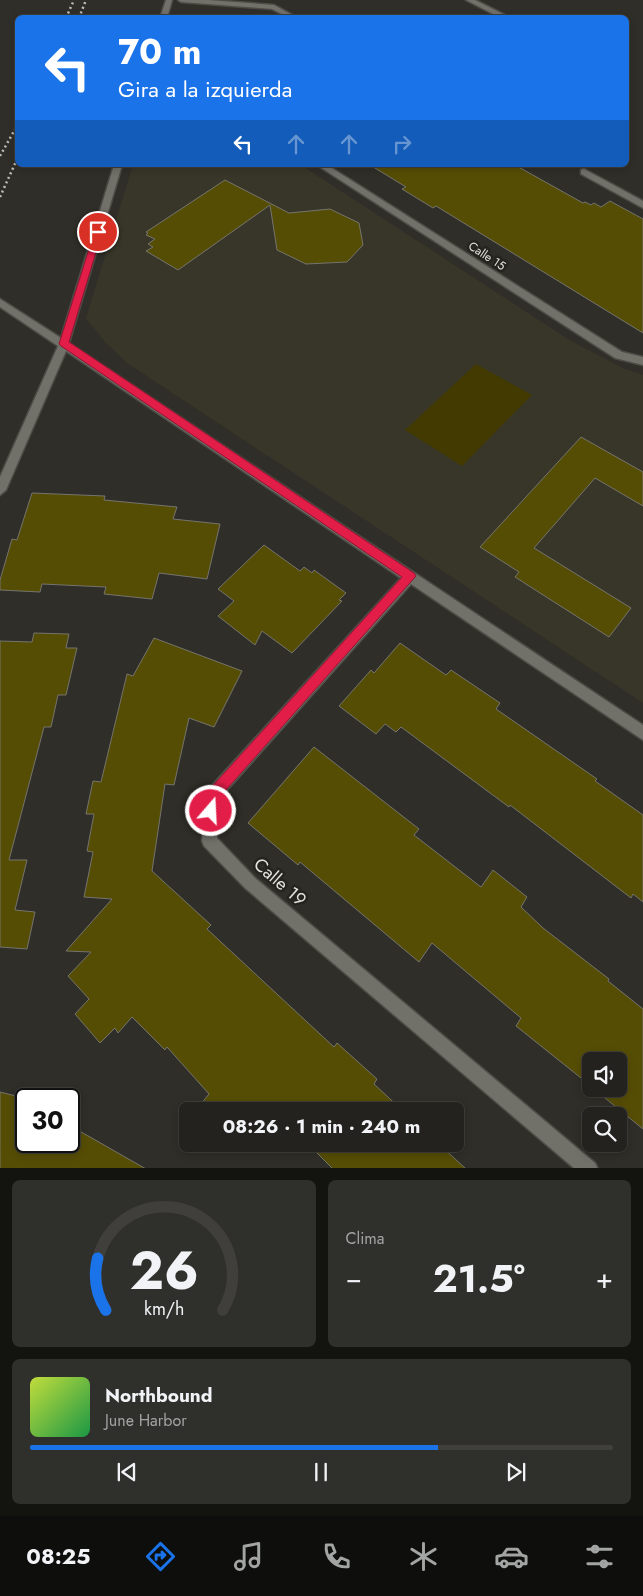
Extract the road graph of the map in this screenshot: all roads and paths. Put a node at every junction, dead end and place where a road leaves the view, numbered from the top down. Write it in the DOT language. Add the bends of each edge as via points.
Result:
graph roads {
  1 [pos="169,0"];
  2 [pos="181,0"];
  3 [pos="469,0"];
  4 [pos="164,15"];
  5 [pos="289,15"];
  6 [pos="502,15"];
  7 [pos="117,167"];
  8 [pos="324,167"];
  9 [pos="584,172"];
  10 [pos="643,205"];
  11 [pos="0,302"];
  12 [pos="64,344"];
  13 [pos="643,361"];
  14 [pos="4,469"];
  15 [pos="0,490"];
  16 [pos="410,576"];
  17 [pos="643,733"];
  18 [pos="589,1168"];
  1 -- 4 [label="street"];
  2 -- 5 [label="street" via="274,7"];
  3 -- 6 [label="street"];
  7 -- 12 [label="street"];
  8 -- 13 [label="street, Calle 15" via="618,354"];
  9 -- 10 [label="street"];
  11 -- 12 [label="street"];
  12 -- 14 [label="street"];
  12 -- 16 [label="street"];
  14 -- 15 [label="street"];
  16 -- 17 [label="street"];
  16 -- 18 [label="street, Calle 19" via="212,796 210,841 250,883"];
}
